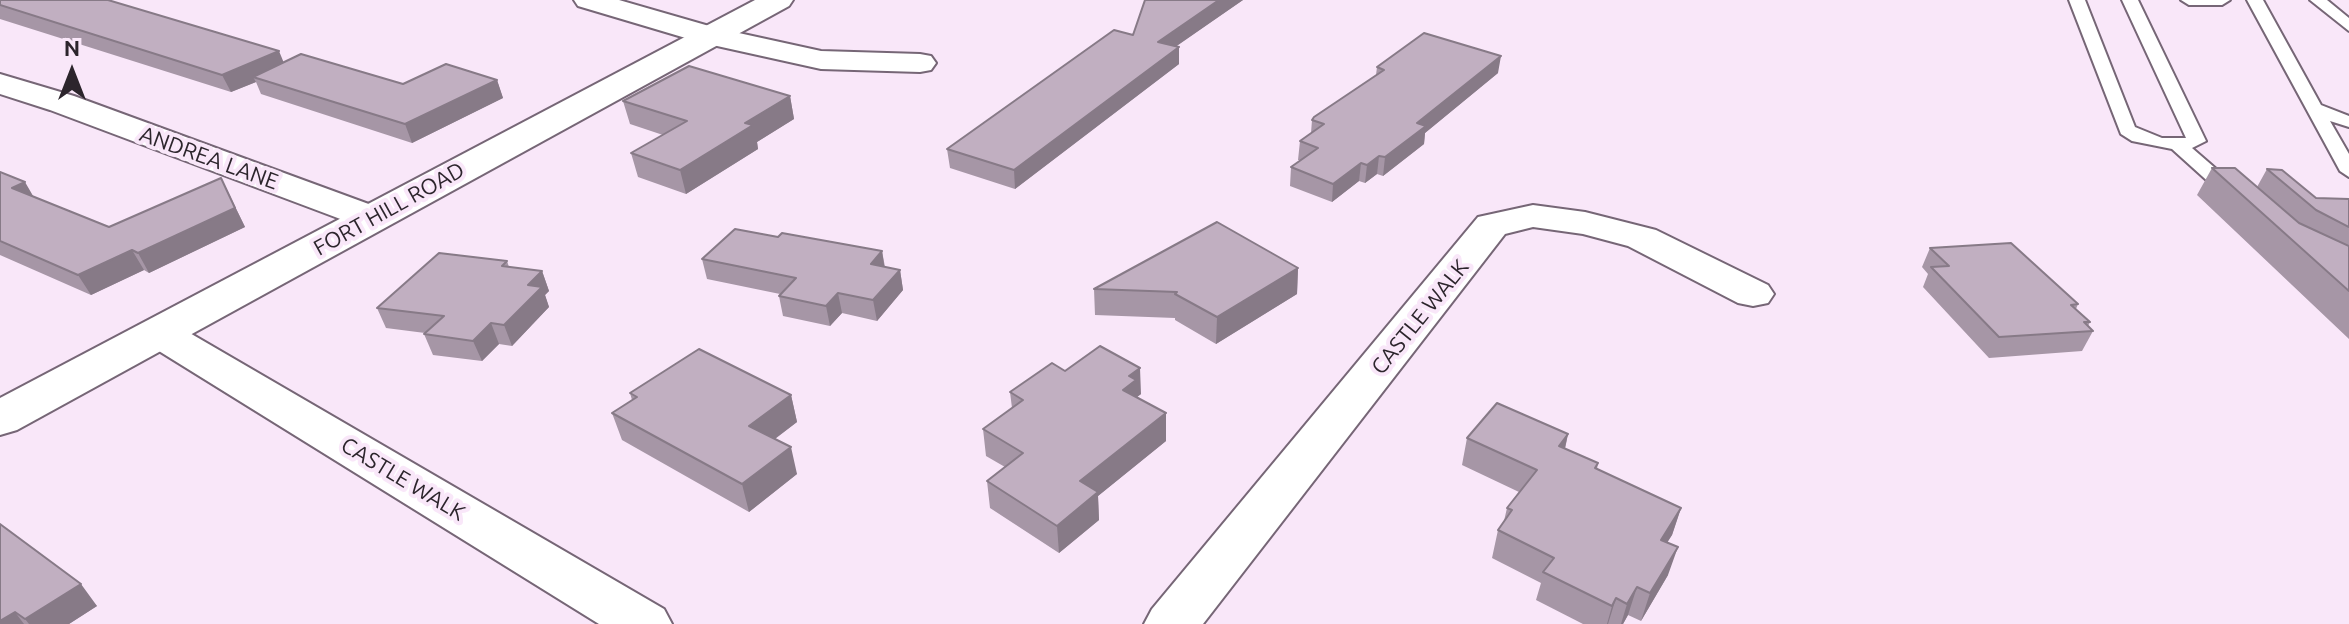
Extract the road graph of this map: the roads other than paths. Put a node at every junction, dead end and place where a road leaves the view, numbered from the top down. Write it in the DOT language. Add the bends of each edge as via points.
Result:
graph roads {
  1 [pos="588,0"];
  2 [pos="778,0"];
  3 [pos="2077,0"];
  4 [pos="2130,0"];
  5 [pos="2189,0"];
  6 [pos="2222,0"];
  7 [pos="2255,0"];
  8 [pos="2318,0"];
  9 [pos="2349,26"];
  10 [pos="710,36"];
  11 [pos="920,63"];
  12 [pos="0,84"];
  13 [pos="2316,109"];
  14 [pos="2349,122"];
  15 [pos="2177,144"];
  16 [pos="2349,171"];
  17 [pos="2245,204"];
  18 [pos="372,218"];
  19 [pos="1753,294"];
  20 [pos="161,334"];
  21 [pos="0,419"];
  22 [pos="644,624"];
  23 [pos="1172,624"];
  1 -- 10 [label="street"];
  2 -- 10 [label="street, FORT HILL ROAD"];
  3 -- 15 [label="lane" via="2127,130"];
  4 -- 15 [label="lane" via="2197,141"];
  5 -- 6 [label="lane"];
  7 -- 13 [label="lane"];
  8 -- 9 [label="lane"];
  10 -- 11 [label="street" via="821,60"];
  10 -- 18 [label="street, FORT HILL ROAD"];
  12 -- 18 [label="street, ANDREA LANE"];
  13 -- 14 [label="lane"];
  13 -- 16 [label="lane"];
  15 -- 17 [label="lane"];
  18 -- 20 [label="street, FORT HILL ROAD"];
  19 -- 23 [label="street, CASTLE WALK" via="1642,238 1533,216 1492,225"];
  20 -- 21 [label="street, FORT HILL ROAD"];
  20 -- 22 [label="street, CASTLE WALK"];
}
